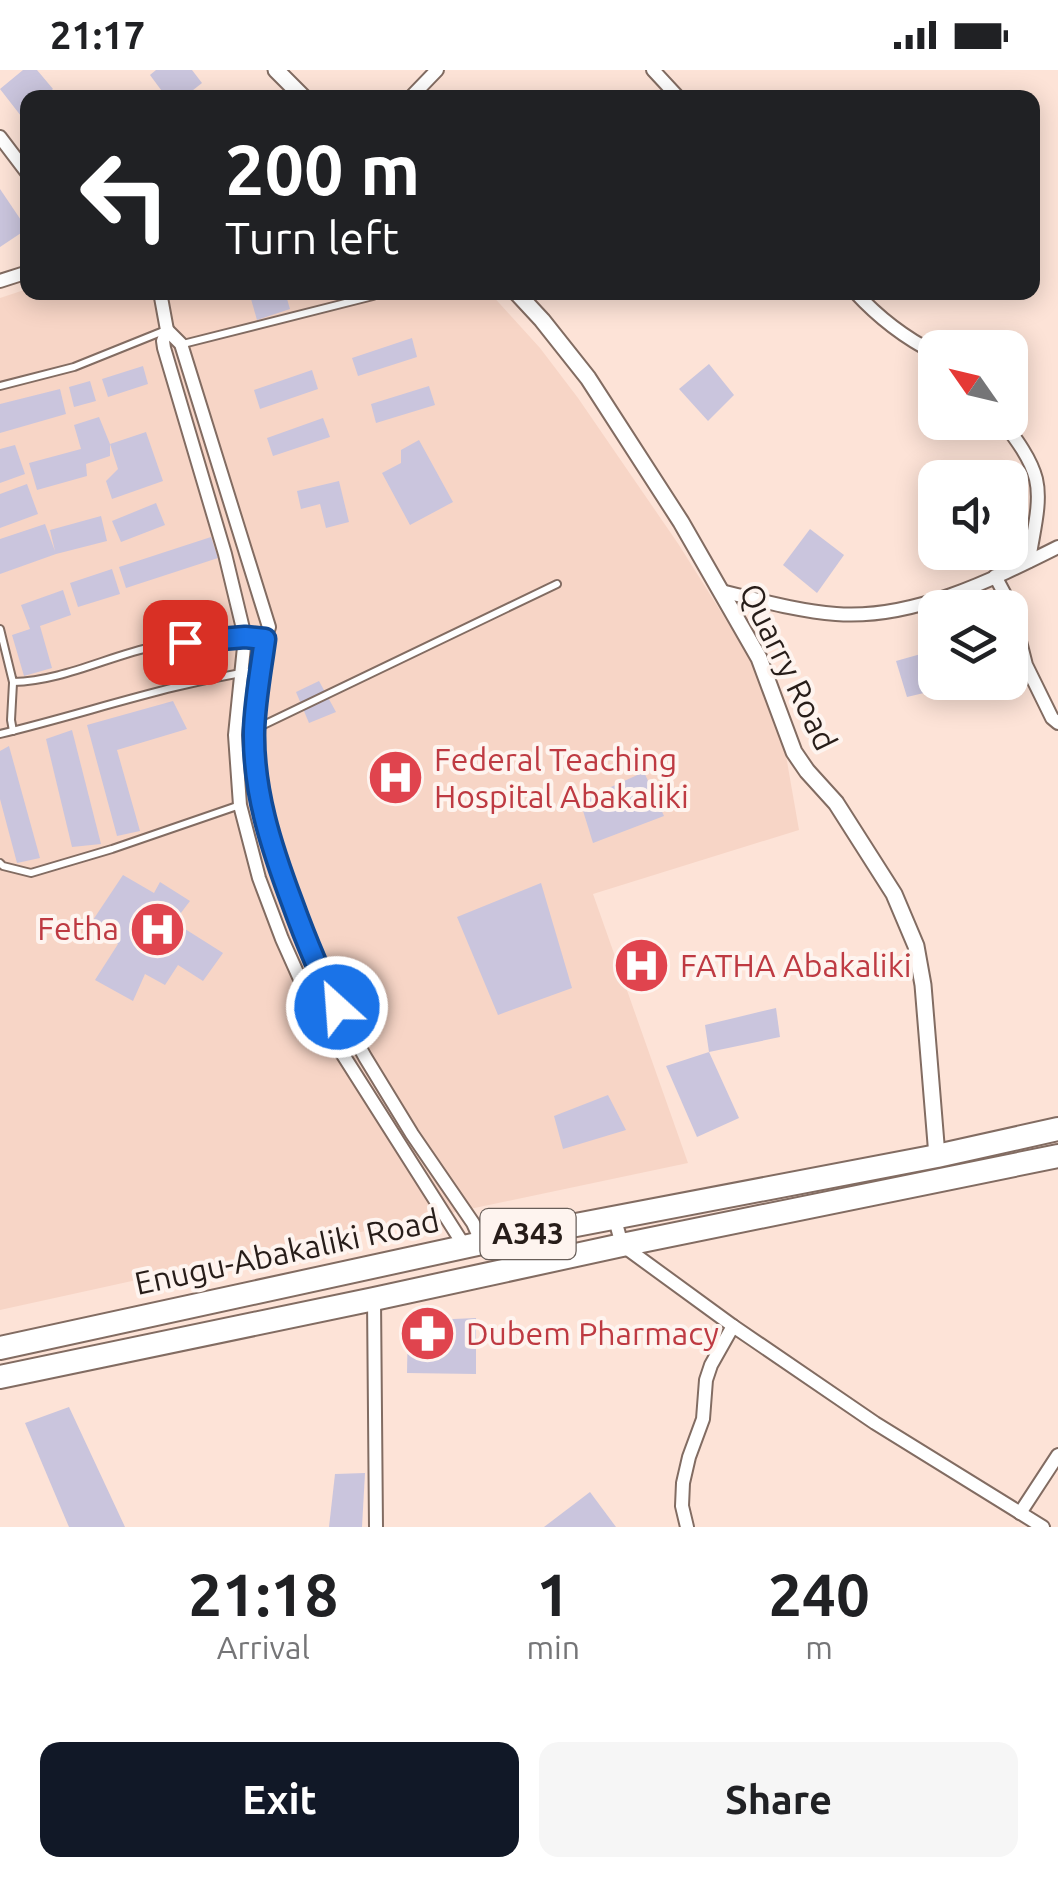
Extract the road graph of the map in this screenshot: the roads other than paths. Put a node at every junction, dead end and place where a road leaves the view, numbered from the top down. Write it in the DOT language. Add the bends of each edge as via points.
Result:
graph roads {
  1 [pos="276,70"];
  2 [pos="437,70"];
  3 [pos="653,70"];
  4 [pos="296,90"];
  5 [pos="418,90"];
  6 [pos="671,90"];
  7 [pos="0,138"];
  8 [pos="20,164"];
  9 [pos="161,300"];
  10 [pos="357,300"];
  11 [pos="523,300"];
  12 [pos="862,300"];
  13 [pos="167,330"];
  14 [pos="918,342"];
  15 [pos="182,344"];
  16 [pos="0,386"];
  17 [pos="200,404"];
  18 [pos="181,409"];
  19 [pos="1015,440"];
  20 [pos="230,499"];
  21 [pos="209,505"];
  22 [pos="1058,547"];
  23 [pos="1029,561"];
  24 [pos="994,576"];
  25 [pos="557,584"];
  26 [pos="721,590"];
  27 [pos="0,630"];
  28 [pos="245,637"];
  29 [pos="265,639"];
  30 [pos="261,670"];
  31 [pos="243,673"];
  32 [pos="13,682"];
  33 [pos="1058,723"];
  34 [pos="254,730"];
  35 [pos="13,731"];
  36 [pos="0,734"];
  37 [pos="240,804"];
  38 [pos="0,863"];
  39 [pos="1058,1129"];
  40 [pos="936,1156"];
  41 [pos="1058,1156"];
  42 [pos="614,1216"];
  43 [pos="622,1244"];
  44 [pos="473,1245"];
  45 [pos="374,1299"];
  46 [pos="733,1326"];
  47 [pos="0,1348"];
  48 [pos="0,1376"];
  49 [pos="1058,1456"];
  50 [pos="1020,1513"];
  51 [pos="376,1527"];
  52 [pos="687,1527"];
  53 [pos="1043,1527"];
  1 -- 4 [label="street"];
  2 -- 5 [label="street"];
  3 -- 6 [label="street"];
  7 -- 8 [label="street"];
  9 -- 13 [label="street"];
  10 -- 15 [label="lane"];
  11 -- 26 [label="street, Quarry Road" via="588,378"];
  12 -- 14 [label="street"];
  13 -- 15 [label="street"];
  13 -- 16 [label="lane" via="74,367"];
  13 -- 18 [label="street" via="162,341"];
  15 -- 17 [label="street"];
  17 -- 18 [label="street"];
  17 -- 20 [label="street"];
  18 -- 21 [label="street"];
  19 -- 23 [label="street" via="1036,479"];
  20 -- 21 [label="street"];
  20 -- 29 [label="street" via="269,627"];
  21 -- 28 [label="street"];
  22 -- 23 [label="street"];
  23 -- 24 [label="street"];
  24 -- 26 [label="street" via="876,613 837,614"];
  24 -- 33 [label="street" via="1011,606 1026,665"];
  25 -- 34 [label="lane"];
  26 -- 40 [label="street, Quarry Road" via="759,658 794,752 852,826 894,894 916,946"];
  27 -- 32 [label="lane"];
  28 -- 29 [label="lane"];
  28 -- 31 [label="street"];
  28 -- 32 [label="lane" via="156,646"];
  29 -- 30 [label="street"];
  30 -- 31 [label="lane"];
  30 -- 34 [label="street"];
  31 -- 35 [label="lane"];
  31 -- 37 [label="street" via="235,735"];
  32 -- 35 [label="lane"];
  34 -- 44 [label="street" via="260,804 324,982 412,1134 473,1223"];
  35 -- 36 [label="lane"];
  37 -- 38 [label="lane" via="31,873"];
  37 -- 44 [label="street" via="259,878 312,1006"];
  39 -- 40 [label="highway, Enugu-Abakaliki Road / A343"];
  40 -- 42 [label="highway, Enugu-Abakaliki Road / A343"];
  41 -- 43 [label="highway, A343"];
  42 -- 43 [label="street"];
  42 -- 44 [label="highway, Enugu-Abakaliki Road / A343"];
  43 -- 45 [label="highway, A343"];
  43 -- 46 [label="street"];
  44 -- 47 [label="highway, Enugu-Abakaliki Road / A343"];
  45 -- 48 [label="highway, A343"];
  45 -- 51 [label="street"];
  46 -- 50 [label="street"];
  46 -- 52 [label="street" via="706,1380 703,1419 684,1484"];
  49 -- 50 [label="street"];
  50 -- 53 [label="street"];
}
